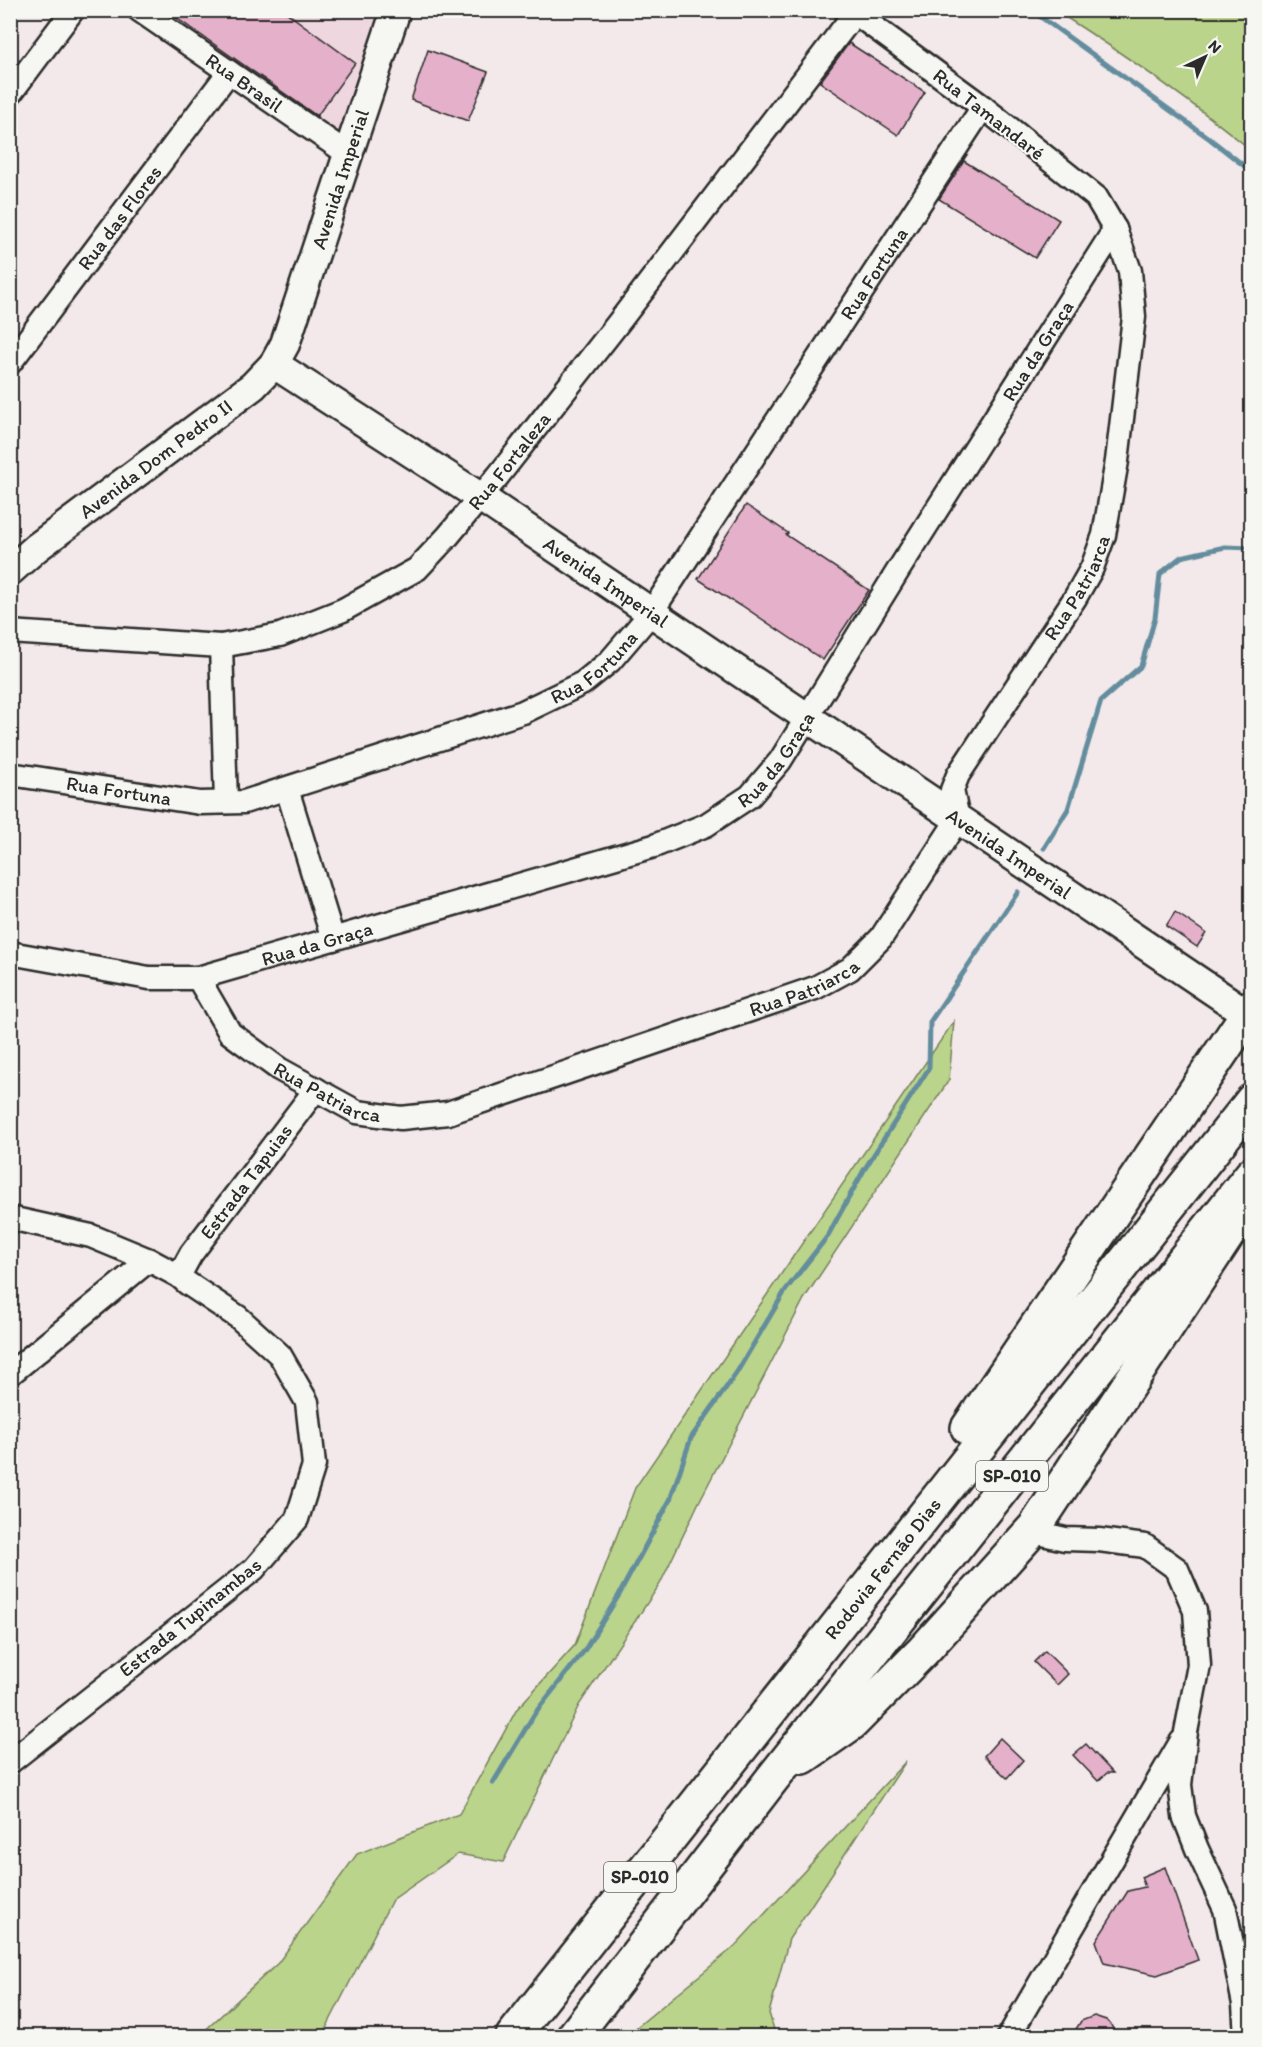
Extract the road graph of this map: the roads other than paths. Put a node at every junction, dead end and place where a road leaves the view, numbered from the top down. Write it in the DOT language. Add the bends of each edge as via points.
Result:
graph roads {
  1 [pos="73,10"];
  2 [pos="139,10"];
  3 [pos="396,10"];
  4 [pos="853,12"];
  5 [pos="229,72"];
  6 [pos="10,94"];
  7 [pos="983,107"];
  8 [pos="348,154"];
  9 [pos="1115,229"];
  10 [pos="10,363"];
  11 [pos="273,364"];
  12 [pos="480,497"];
  13 [pos="23,552"];
  14 [pos="10,571"];
  15 [pos="651,613"];
  16 [pos="10,632"];
  17 [pos="221,646"];
  18 [pos="807,718"];
  19 [pos="10,774"];
  20 [pos="286,789"];
  21 [pos="226,802"];
  22 [pos="958,819"];
  23 [pos="333,939"];
  24 [pos="10,953"];
  25 [pos="198,978"];
  26 [pos="1249,1010"];
  27 [pos="316,1089"];
  28 [pos="1251,1101"];
  29 [pos="1251,1174"];
  30 [pos="1251,1198"];
  31 [pos="10,1218"];
  32 [pos="149,1260"];
  33 [pos="179,1276"];
  34 [pos="10,1374"];
  35 [pos="1035,1527"];
  36 [pos="901,1544"];
  37 [pos="1186,1732"];
  38 [pos="10,1762"];
  39 [pos="772,1779"];
  40 [pos="513,2037"];
  41 [pos="574,2037"];
  42 [pos="1009,2037"];
  43 [pos="1246,2037"];
  1 -- 6 [label="street"];
  2 -- 5 [label="street, Rua Brasil"];
  3 -- 8 [label="main road, Avenida Imperial"];
  4 -- 7 [label="street, Rua Tamandaré"];
  4 -- 12 [label="street, Rua Fortaleza" via="619,322"];
  5 -- 8 [label="street, Rua Brasil"];
  5 -- 10 [label="street, Rua das Flores"];
  7 -- 9 [label="street, Rua Tamandaré" via="1096,197"];
  7 -- 15 [label="street, Rua Fortuna"];
  8 -- 11 [label="main road, Avenida Imperial" via="285,344"];
  9 -- 18 [label="street, Rua da Graça"];
  9 -- 22 [label="street, Rua Patriarca" via="1130,271 1134,317 1104,535 1075,598 958,775 952,790"];
  11 -- 12 [label="main road, Avenida Imperial"];
  11 -- 13 [label="main road, Avenida Dom Pedro II" via="253,386"];
  12 -- 15 [label="main road, Avenida Imperial"];
  12 -- 17 [label="street, Rua Fortaleza" via="417,569 343,610 280,635"];
  13 -- 14 [label="main road, Avenida Dom Pedro II"];
  15 -- 18 [label="main road, Avenida Imperial"];
  15 -- 20 [label="street, Rua Fortuna" via="610,661 584,683 523,712"];
  16 -- 17 [label="street, Rua Fortaleza"];
  17 -- 21 [label="street"];
  18 -- 22 [label="main road, Avenida Imperial"];
  18 -- 23 [label="street, Rua da Graça" via="780,761 750,796 706,825 654,846"];
  19 -- 21 [label="street, Rua Fortuna" via="200,803"];
  20 -- 21 [label="street, Rua Fortuna" via="244,802"];
  20 -- 23 [label="street"];
  22 -- 26 [label="main road, Avenida Imperial"];
  22 -- 27 [label="street, Rua Patriarca" via="881,938 850,969 815,988 448,1113 401,1118 357,1112"];
  23 -- 25 [label="street, Rua da Graça"];
  24 -- 25 [label="street" via="149,978"];
  25 -- 27 [label="street, Rua Patriarca" via="230,1033 279,1069"];
  26 -- 36 [label="highway" via="968,1428"];
  27 -- 33 [label="street, Estrada Tapuias" via="191,1254"];
  28 -- 36 [label="highway, Rodovia Fernão Dias / SP-010"];
  29 -- 39 [label="highway, SP-010"];
  30 -- 35 [label="highway"];
  31 -- 32 [label="street" via="91,1236"];
  32 -- 33 [label="street, Estrada Tupinambas"];
  32 -- 34 [label="street"];
  33 -- 38 [label="street, Estrada Tupinambas" via="238,1317 280,1355 307,1402 314,1465 297,1519 254,1569"];
  35 -- 37 [label="street" via="1043,1534 1065,1539 1145,1546 1177,1569 1195,1611 1199,1665"];
  35 -- 39 [label="highway" via="852,1723"];
  36 -- 40 [label="highway, Rodovia Fernão Dias / SP-010"];
  37 -- 42 [label="street"];
  37 -- 43 [label="street" via="1180,1785 1184,1816 1226,1909 1244,2004"];
  39 -- 41 [label="highway, SP-010"];
}
